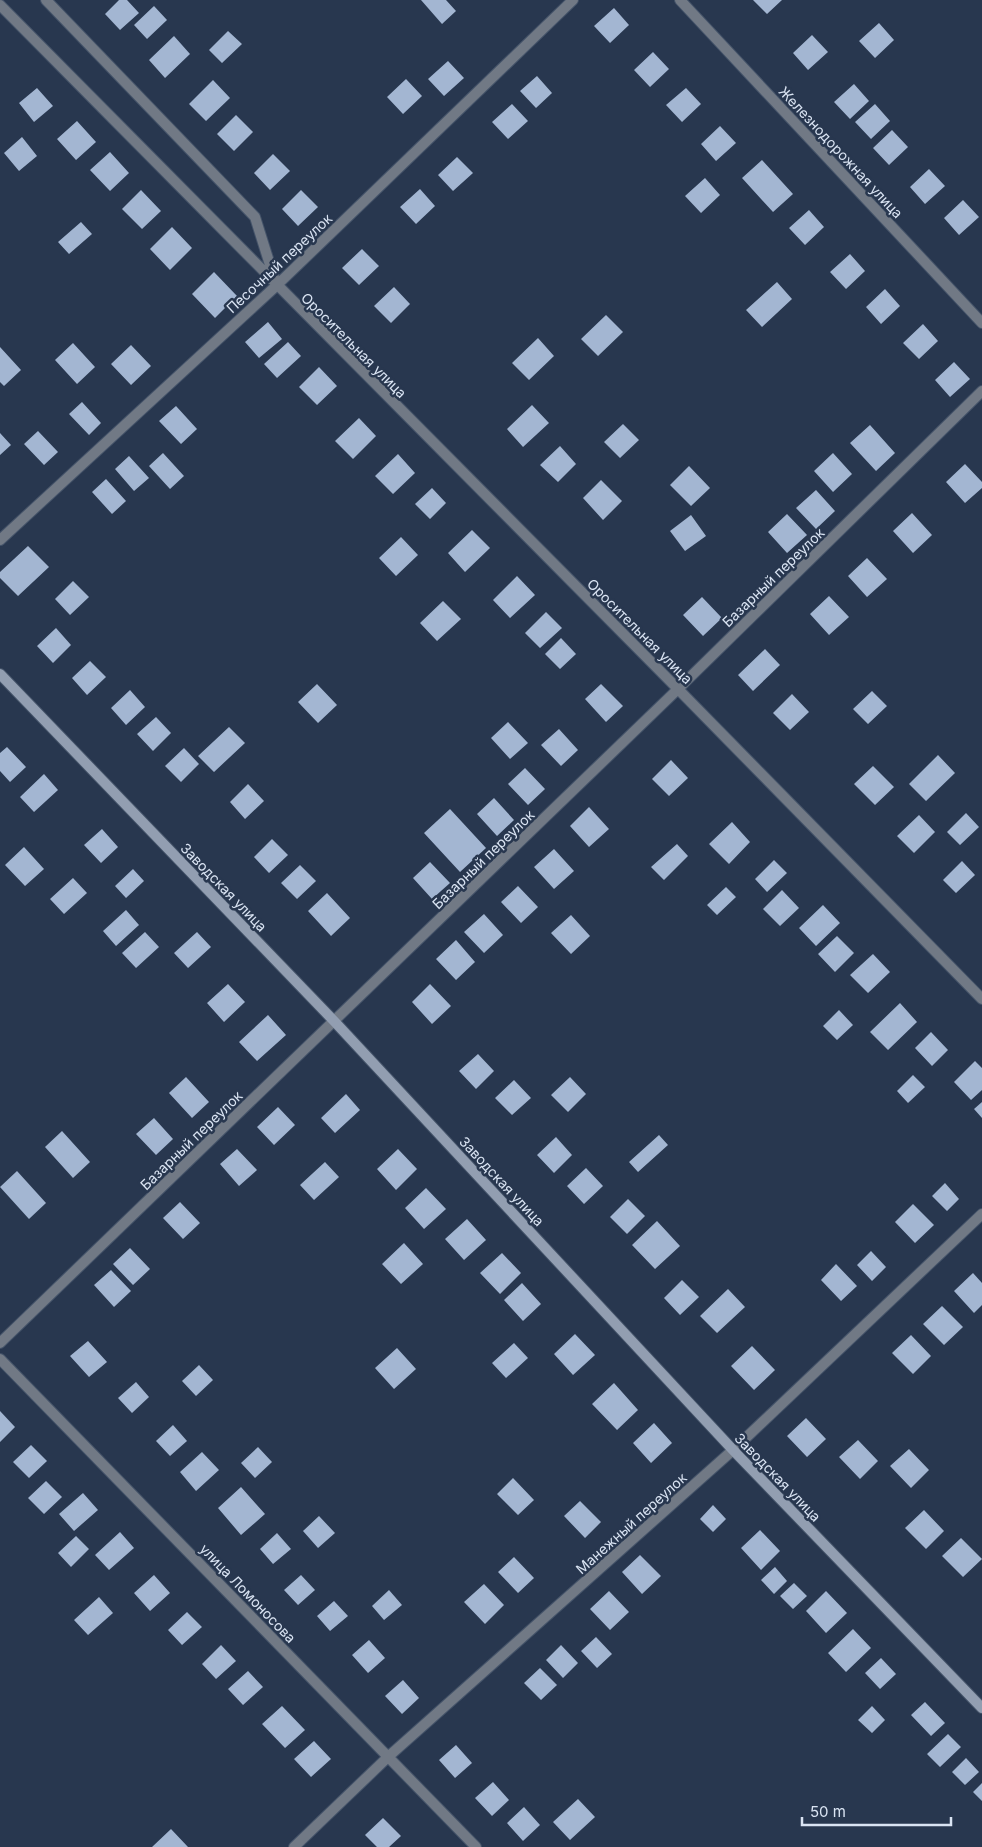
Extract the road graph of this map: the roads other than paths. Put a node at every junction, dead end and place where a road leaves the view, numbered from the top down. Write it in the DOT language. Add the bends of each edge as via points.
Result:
graph roads {
  1 [pos="46,0"];
  2 [pos="573,0"];
  3 [pos="680,0"];
  4 [pos="0,6"];
  5 [pos="276,286"];
  6 [pos="982,323"];
  7 [pos="982,391"];
  8 [pos="0,540"];
  9 [pos="0,674"];
  10 [pos="678,689"];
  11 [pos="982,1000"];
  12 [pos="334,1021"];
  13 [pos="982,1214"];
  14 [pos="0,1343"];
  15 [pos="0,1359"];
  16 [pos="733,1450"];
  17 [pos="982,1708"];
  18 [pos="388,1756"];
  19 [pos="294,1847"];
  20 [pos="476,1847"];
  1 -- 5 [label="street, Оросительная улица" via="256,216"];
  2 -- 5 [label="street, Песочный переулок"];
  3 -- 6 [label="street, Железнодорожная улица"];
  4 -- 5 [label="street, Оросительная улица"];
  5 -- 8 [label="street, Песочный переулок"];
  5 -- 10 [label="street, Оросительная улица"];
  7 -- 10 [label="street, Базарный переулок"];
  9 -- 12 [label="main road, Заводская улица"];
  10 -- 11 [label="street, Оросительная улица"];
  10 -- 12 [label="street, Базарный переулок"];
  12 -- 14 [label="street, Базарный переулок"];
  12 -- 16 [label="main road, Заводская улица"];
  13 -- 16 [label="street, Манежный переулок"];
  15 -- 18 [label="street, улица Ломоносова"];
  16 -- 17 [label="main road, Заводская улица"];
  16 -- 18 [label="street, Манежный переулок"];
  18 -- 19 [label="street, Манежный переулок"];
  18 -- 20 [label="street, улица Ломоносова"];
}
